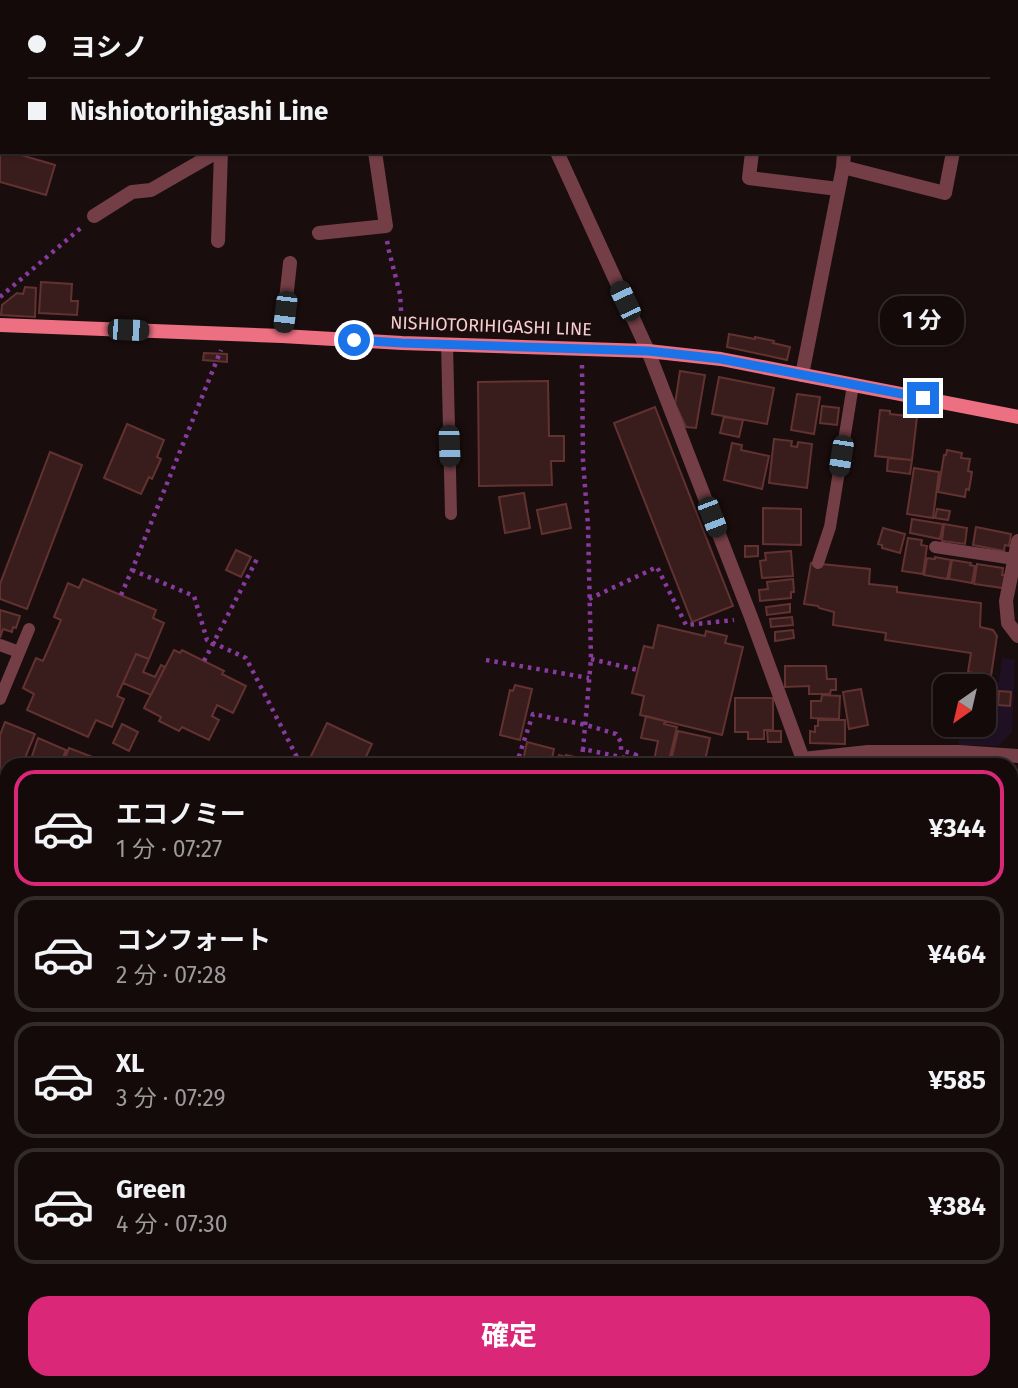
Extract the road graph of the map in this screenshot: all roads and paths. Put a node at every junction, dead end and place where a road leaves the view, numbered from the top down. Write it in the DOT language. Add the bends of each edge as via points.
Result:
graph roads {
  1 [pos="215,154"];
  2 [pos="219,154"];
  3 [pos="375,154"];
  4 [pos="558,154"];
  5 [pos="752,154"];
  6 [pos="953,154"];
  7 [pos="844,160"];
  8 [pos="838,190"];
  9 [pos="94,216"];
  10 [pos="386,226"];
  11 [pos="319,233"];
  12 [pos="218,241"];
  13 [pos="290,263"];
  14 [pos="0,297"];
  15 [pos="0,325"];
  16 [pos="282,336"];
  17 [pos="402,343"];
  18 [pos="447,344"];
  19 [pos="221,349"];
  20 [pos="648,351"];
  21 [pos="582,364"];
  22 [pos="802,375"];
  23 [pos="853,385"];
  24 [pos="1018,417"];
  25 [pos="451,514"];
  26 [pos="1018,541"];
  27 [pos="935,547"];
  28 [pos="258,557"];
  29 [pos="1014,559"];
  30 [pos="818,563"];
  31 [pos="132,570"];
  32 [pos="121,595"];
  33 [pos="589,599"];
  34 [pos="751,617"];
  35 [pos="29,629"];
  36 [pos="1018,636"];
  37 [pos="212,642"];
  38 [pos="0,645"];
  39 [pos="19,652"];
  40 [pos="591,659"];
  41 [pos="486,660"];
  42 [pos="204,661"];
  43 [pos="638,670"];
  44 [pos="589,678"];
  45 [pos="0,699"];
  46 [pos="586,725"];
  47 [pos="583,749"];
  48 [pos="582,756"];
  49 [pos="1018,756"];
  50 [pos="297,758"];
  51 [pos="518,758"];
  52 [pos="625,758"];
  53 [pos="635,758"];
  54 [pos="803,758"];
  55 [pos="830,758"];
  1 -- 9 [label="street" via="151,190 132,192"];
  2 -- 12 [label="street"];
  3 -- 10 [label="street"];
  4 -- 20 [label="street"];
  5 -- 8 [label="street" via="749,178"];
  6 -- 7 [label="street" via="945,192"];
  7 -- 8 [label="street"];
  8 -- 22 [label="street"];
  9 -- 14 [label="path"];
  10 -- 11 [label="street"];
  10 -- 17 [label="path" via="400,294"];
  13 -- 16 [label="street"];
  15 -- 16 [label="main road, NISHIOTORIHIGASHI LINE"];
  16 -- 17 [label="main road, NISHIOTORIHIGASHI LINE"];
  17 -- 18 [label="main road, NISHIOTORIHIGASHI LINE"];
  18 -- 20 [label="main road, NISHIOTORIHIGASHI LINE"];
  18 -- 25 [label="lane"];
  19 -- 31 [label="path"];
  20 -- 22 [label="main road, NISHIOTORIHIGASHI LINE"];
  20 -- 34 [label="street"];
  21 -- 33 [label="path"];
  22 -- 23 [label="main road, NISHIOTORIHIGASHI LINE"];
  23 -- 24 [label="main road, NISHIOTORIHIGASHI LINE"];
  23 -- 30 [label="lane" via="830,527"];
  26 -- 29 [label="street"];
  27 -- 29 [label="lane"];
  28 -- 37 [label="path"];
  29 -- 36 [label="street" via="1006,601 1008,623"];
  31 -- 32 [label="path"];
  31 -- 37 [label="path" via="194,596 207,640"];
  33 -- 34 [label="path" via="657,567 686,625"];
  33 -- 40 [label="path"];
  34 -- 54 [label="street"];
  35 -- 39 [label="lane"];
  37 -- 42 [label="path"];
  37 -- 50 [label="path" via="246,658"];
  38 -- 39 [label="lane"];
  39 -- 45 [label="lane"];
  40 -- 43 [label="path"];
  40 -- 44 [label="path"];
  41 -- 44 [label="path"];
  44 -- 46 [label="path"];
  46 -- 47 [label="path"];
  46 -- 51 [label="path" via="533,714"];
  46 -- 53 [label="path" via="616,734 621,750"];
  47 -- 48 [label="path"];
  47 -- 52 [label="path"];
  49 -- 55 [label="street" via="868,752"];
}
